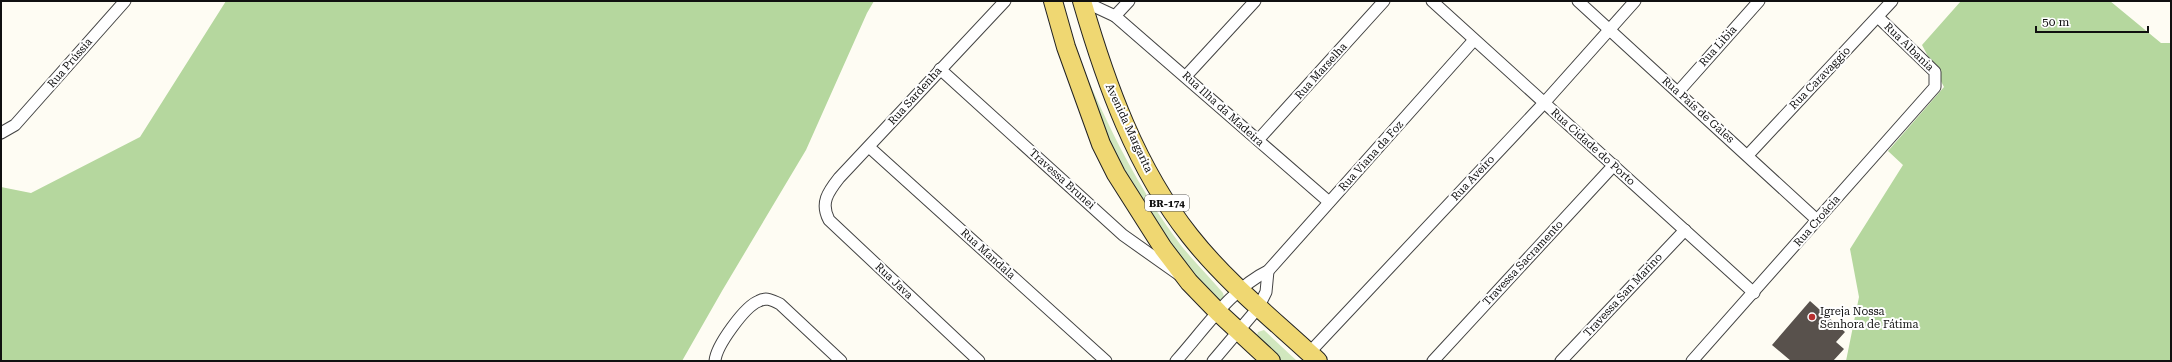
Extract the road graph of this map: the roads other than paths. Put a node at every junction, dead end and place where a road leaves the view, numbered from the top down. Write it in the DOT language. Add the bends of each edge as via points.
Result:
graph roads {
  1 [pos="125,1"];
  2 [pos="1005,1"];
  3 [pos="1053,1"];
  4 [pos="1082,1"];
  5 [pos="1129,1"];
  6 [pos="1255,1"];
  7 [pos="1384,1"];
  8 [pos="1432,1"];
  9 [pos="1578,1"];
  10 [pos="1635,1"];
  11 [pos="1759,1"];
  12 [pos="1892,1"];
  13 [pos="1115,16"];
  14 [pos="1878,17"];
  15 [pos="1610,30"];
  16 [pos="1474,40"];
  17 [pos="940,68"];
  18 [pos="1186,76"];
  19 [pos="1937,78"];
  20 [pos="1678,92"];
  21 [pos="1544,103"];
  22 [pos="1,133"];
  23 [pos="1258,140"];
  24 [pos="870,148"];
  25 [pos="1748,155"];
  26 [pos="1614,165"];
  27 [pos="827,193"];
  28 [pos="1329,202"];
  29 [pos="1817,220"];
  30 [pos="1685,230"];
  31 [pos="1268,271"];
  32 [pos="1189,282"];
  33 [pos="1240,291"];
  34 [pos="1754,293"];
  35 [pos="1258,308"];
  36 [pos="1219,313"];
  37 [pos="1238,331"];
  38 [pos="1313,357"];
  39 [pos="715,361"];
  40 [pos="841,361"];
  41 [pos="979,361"];
  42 [pos="1106,361"];
  43 [pos="1176,361"];
  44 [pos="1213,361"];
  45 [pos="1271,361"];
  46 [pos="1433,361"];
  47 [pos="1561,361"];
  48 [pos="1692,361"];
  1 -- 22 [label="street, Rua Prússia" via="15,125"];
  2 -- 17 [label="street, Rua Sardenha"];
  3 -- 32 [label="main road, BR-174" via="1066,47 1101,144 1140,213"];
  4 -- 13 [label="street, Rua Ilha da Madeira"];
  4 -- 33 [label="main road, Avenida Margarita / BR-174" via="1113,96 1137,151 1173,213 1190,236"];
  5 -- 13 [label="street"];
  6 -- 18 [label="street"];
  7 -- 23 [label="street, Rua Marselha"];
  8 -- 16 [label="street, Rua Cidade do Porto"];
  9 -- 15 [label="street, Rua País de Gales"];
  10 -- 15 [label="street, Rua Aveiro"];
  11 -- 20 [label="street, Rua Libia"];
  12 -- 14 [label="street, Rua Caravaggio"];
  13 -- 18 [label="street, Rua Ilha da Madeira"];
  14 -- 19 [label="street, Rua Albania" via="1935,72"];
  14 -- 25 [label="street, Rua Caravaggio"];
  15 -- 20 [label="street, Rua País de Gales"];
  15 -- 21 [label="street, Rua Aveiro"];
  16 -- 21 [label="street, Rua Cidade do Porto"];
  16 -- 28 [label="street, Rua Viana da Foz"];
  17 -- 24 [label="street, Rua Sardenha"];
  17 -- 32 [label="street, Travessa Brunei" via="1123,234"];
  18 -- 23 [label="street, Rua Ilha da Madeira"];
  19 -- 29 [label="street, Rua Croácia" via="1935,86"];
  20 -- 25 [label="street, Rua País de Gales"];
  21 -- 26 [label="street, Rua Cidade do Porto"];
  21 -- 38 [label="street, Rua Aveiro"];
  23 -- 28 [label="street, Rua Ilha da Madeira"];
  24 -- 27 [label="street, Rua Sardenha"];
  24 -- 42 [label="street, Rua Mandala"];
  25 -- 29 [label="street, Rua País de Gales"];
  26 -- 30 [label="street, Rua Cidade do Porto"];
  26 -- 46 [label="street, Travessa Sacramento"];
  27 -- 41 [label="street, Rua Java" via="825,212 829,220"];
  28 -- 31 [label="street, Rua Viana da Foz"];
  29 -- 34 [label="street, Rua Croácia"];
  30 -- 34 [label="street, Rua Cidade do Porto"];
  30 -- 47 [label="street, Travessa San Marino"];
  31 -- 33 [label="street, Rua Viana da Foz" via="1253,278"];
  31 -- 35 [label="street" via="1266,292"];
  32 -- 36 [label="main road, BR-174"];
  33 -- 35 [label="main road, Avenida Margarita / BR-174"];
  33 -- 36 [label="street, Rua Viana da Foz"];
  34 -- 48 [label="street, Rua Croácia"];
  35 -- 37 [label="street"];
  35 -- 38 [label="main road, Avenida Margarita / BR-174"];
  36 -- 37 [label="main road, BR-174"];
  36 -- 43 [label="street, Rua Viana da Foz"];
  37 -- 44 [label="street"];
  37 -- 45 [label="main road, BR-174"];
  39 -- 40 [label="street" via="724,340 748,309 760,300 769,299 780,304"];
}
